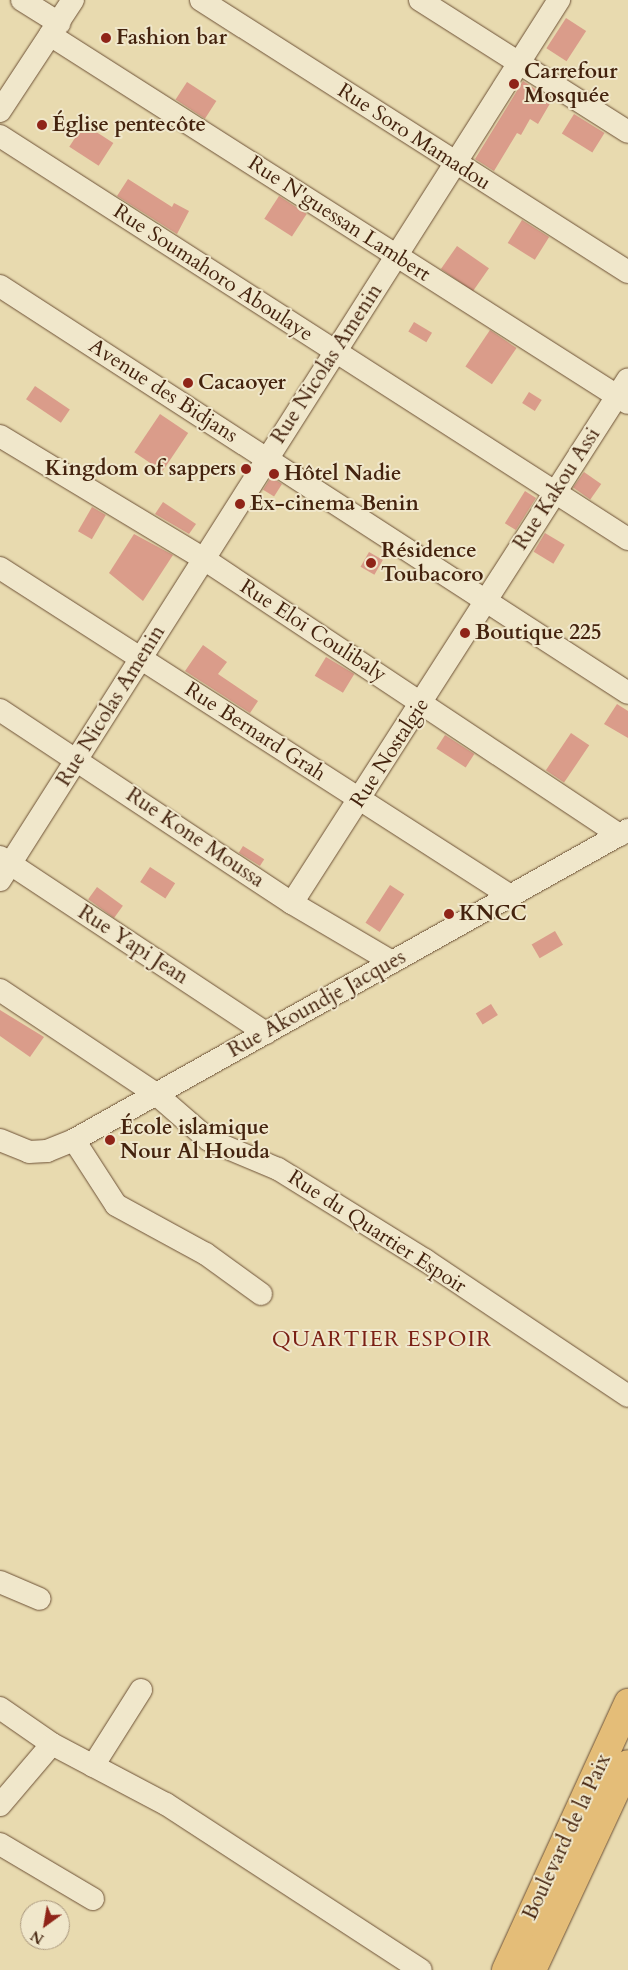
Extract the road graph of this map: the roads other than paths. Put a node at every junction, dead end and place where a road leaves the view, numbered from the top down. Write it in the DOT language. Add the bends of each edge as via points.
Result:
graph roads {
  1 [pos="22,0"];
  2 [pos="73,0"];
  3 [pos="201,0"];
  4 [pos="420,0"];
  5 [pos="559,0"];
  6 [pos="54,29"];
  7 [pos="518,62"];
  8 [pos="0,111"];
  9 [pos="628,132"];
  10 [pos="0,136"];
  11 [pos="455,164"];
  12 [pos="397,255"];
  13 [pos="628,272"];
  14 [pos="0,286"];
  15 [pos="336,353"];
  16 [pos="624,393"];
  17 [pos="0,436"];
  18 [pos="265,458"];
  19 [pos="555,492"];
  20 [pos="628,539"];
  21 [pos="204,559"];
  22 [pos="0,568"];
  23 [pos="486,600"];
  24 [pos="141,659"];
  25 [pos="628,693"];
  26 [pos="423,703"];
  27 [pos="0,710"];
  28 [pos="78,759"];
  29 [pos="360,800"];
  30 [pos="624,833"];
  31 [pos="4,867"];
  32 [pos="509,895"];
  33 [pos="292,903"];
  34 [pos="392,962"];
  35 [pos="0,990"];
  36 [pos="266,1033"];
  37 [pos="156,1094"];
  38 [pos="0,1140"];
  39 [pos="74,1140"];
  40 [pos="261,1294"];
  41 [pos="628,1396"];
  42 [pos="0,1582"];
  43 [pos="40,1599"];
  44 [pos="142,1690"];
  45 [pos="628,1703"];
  46 [pos="0,1708"];
  47 [pos="52,1744"];
  48 [pos="628,1764"];
  49 [pos="93,1766"];
  50 [pos="0,1805"];
  51 [pos="0,1844"];
  52 [pos="93,1899"];
  53 [pos="421,1970"];
  54 [pos="506,1970"];
  55 [pos="532,1970"];
  1 -- 6 [label="street, Rue N'guessan Lambert"];
  2 -- 6 [label="street"];
  3 -- 11 [label="street, Rue Soro Mamadou"];
  4 -- 7 [label="street"];
  5 -- 7 [label="street, Rue Nicolas Amenin"];
  6 -- 8 [label="street"];
  6 -- 12 [label="street, Rue N'guessan Lambert"];
  7 -- 9 [label="street"];
  7 -- 11 [label="street, Rue Nicolas Amenin"];
  10 -- 15 [label="street, Rue Soumahoro Aboulaye"];
  11 -- 12 [label="street, Rue Nicolas Amenin"];
  11 -- 13 [label="street, Rue Soro Mamadou"];
  12 -- 15 [label="street, Rue Nicolas Amenin"];
  12 -- 16 [label="street, Rue N'guessan Lambert"];
  14 -- 18 [label="street, Avenue des Bidjans"];
  15 -- 18 [label="street, Rue Nicolas Amenin"];
  15 -- 19 [label="street, Rue Soumahoro Aboulaye"];
  16 -- 19 [label="street, Rue Kakou Assi"];
  17 -- 21 [label="street, Rue Eloi Coulibaly"];
  18 -- 21 [label="street, Rue Nicolas Amenin"];
  18 -- 23 [label="street, Avenue des Bidjans"];
  19 -- 20 [label="street, Rue Soumahoro Aboulaye"];
  19 -- 23 [label="street, Rue Kakou Assi"];
  21 -- 24 [label="street, Rue Nicolas Amenin"];
  21 -- 26 [label="street, Rue Eloi Coulibaly"];
  22 -- 24 [label="street, Rue Bernard Grah"];
  23 -- 25 [label="street, Avenue des Bidjans"];
  23 -- 26 [label="street, Rue Nostalgie"];
  24 -- 28 [label="street, Rue Nicolas Amenin"];
  24 -- 29 [label="street, Rue Bernard Grah"];
  26 -- 29 [label="street, Rue Nostalgie"];
  26 -- 30 [label="street, Rue Eloi Coulibaly"];
  27 -- 28 [label="street, Rue Kone Moussa"];
  28 -- 31 [label="street, Rue Nicolas Amenin"];
  28 -- 33 [label="street, Rue Kone Moussa"];
  29 -- 32 [label="street, Rue Bernard Grah"];
  29 -- 33 [label="street, Rue Nostalgie"];
  30 -- 32 [label="street, Rue Akoundje Jacques"];
  31 -- 36 [label="street, Rue Yapi Jean"];
  32 -- 34 [label="street, Rue Akoundje Jacques"];
  33 -- 34 [label="street, Rue Kone Moussa"];
  34 -- 36 [label="street, Rue Akoundje Jacques"];
  35 -- 37 [label="street, Rue du Quartier Espoir"];
  36 -- 37 [label="street, Rue Akoundje Jacques"];
  37 -- 39 [label="street, Rue Akoundje Jacques"];
  37 -- 41 [label="street, Rue du Quartier Espoir" via="209,1140 278,1169 425,1260"];
  38 -- 39 [label="street, Rue Akoundje Jacques" via="28,1152 47,1151"];
  39 -- 40 [label="street" via="116,1205 206,1254"];
  42 -- 43 [label="street"];
  44 -- 49 [label="street"];
  45 -- 54 [label="main road, Boulevard de la Paix"];
  46 -- 47 [label="street"];
  47 -- 49 [label="street"];
  47 -- 50 [label="street"];
  48 -- 55 [label="main road, Boulevard de la Paix"];
  49 -- 53 [label="street" via="166,1804"];
  51 -- 52 [label="street"];
}
